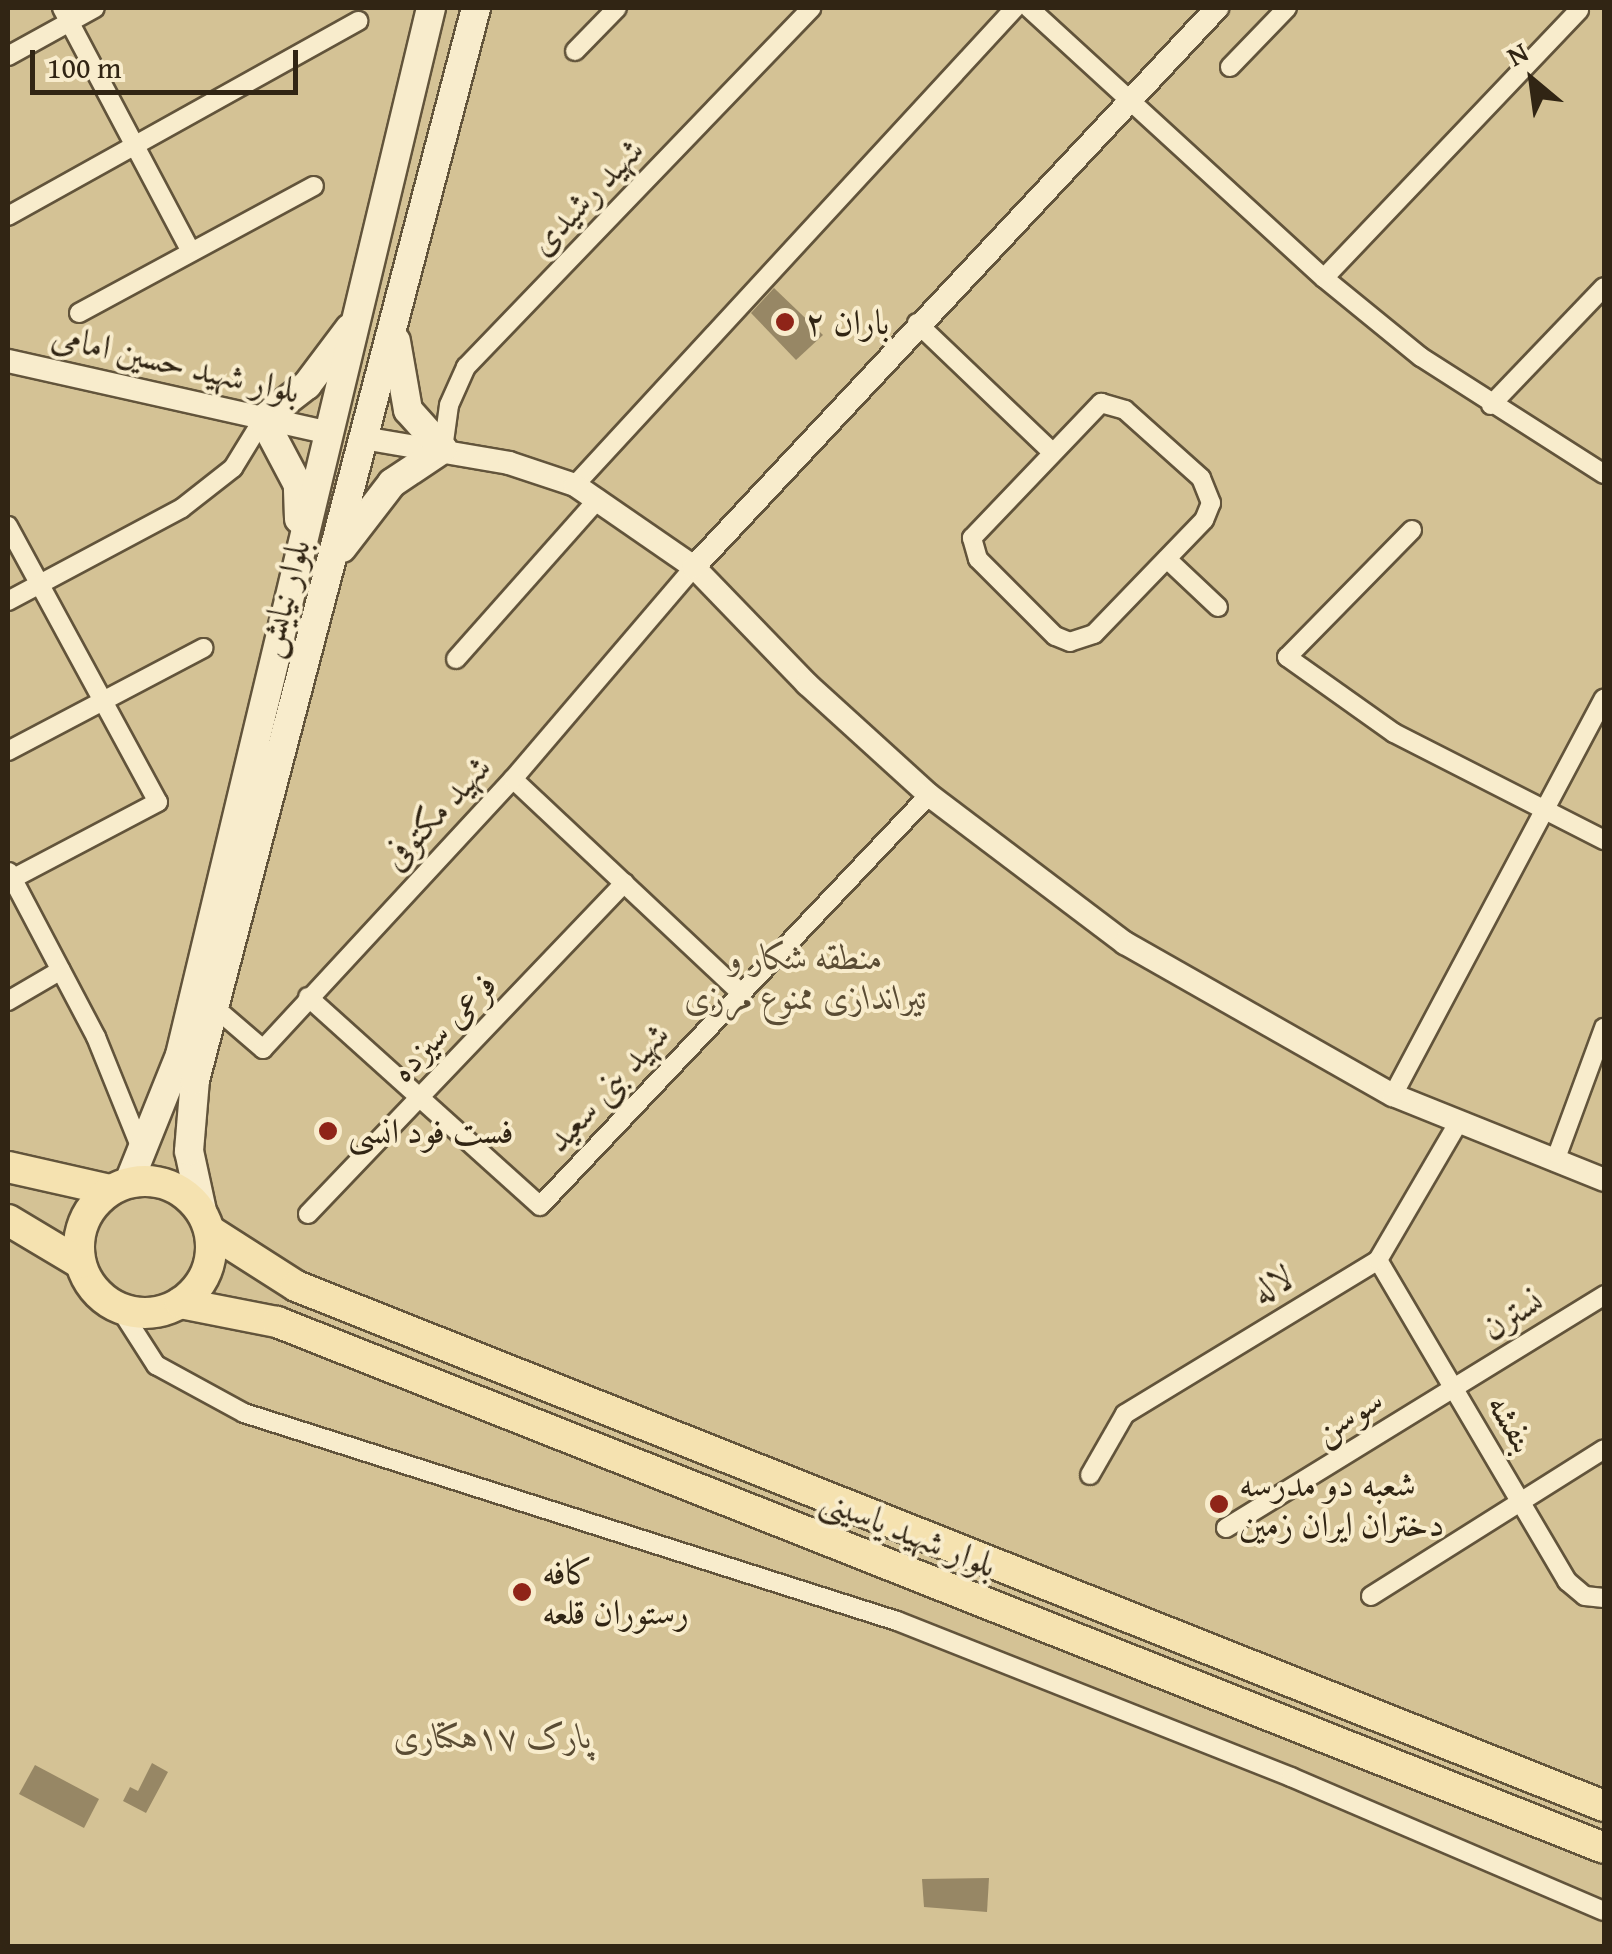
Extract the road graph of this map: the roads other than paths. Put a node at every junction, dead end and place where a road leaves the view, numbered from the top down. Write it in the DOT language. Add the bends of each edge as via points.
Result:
graph roads {
  1 [pos="96,8"];
  2 [pos="431,8"];
  3 [pos="476,8"];
  4 [pos="617,8"];
  5 [pos="811,8"];
  6 [pos="1015,8"];
  7 [pos="1028,8"];
  8 [pos="1217,8"];
  9 [pos="1287,8"];
  10 [pos="1579,10"];
  11 [pos="66,14"];
  12 [pos="358,20"];
  13 [pos="575,51"];
  14 [pos="8,56"];
  15 [pos="1230,67"];
  16 [pos="1130,96"];
  17 [pos="134,144"];
  18 [pos="314,186"];
  19 [pos="8,216"];
  20 [pos="191,252"];
  21 [pos="1324,278"];
  22 [pos="1604,287"];
  23 [pos="364,306"];
  24 [pos="396,312"];
  25 [pos="79,313"];
  26 [pos="917,323"];
  27 [pos="8,361"];
  28 [pos="1491,405"];
  29 [pos="263,419"];
  30 [pos="329,433"];
  31 [pos="363,438"];
  32 [pos="443,449"];
  33 [pos="1050,450"];
  34 [pos="1604,474"];
  35 [pos="575,485"];
  36 [pos="598,499"];
  37 [pos="8,526"];
  38 [pos="1412,530"];
  39 [pos="1168,559"];
  40 [pos="300,561"];
  41 [pos="331,566"];
  42 [pos="694,567"];
  43 [pos="38,585"];
  44 [pos="8,602"];
  45 [pos="1218,607"];
  46 [pos="203,648"];
  47 [pos="456,659"];
  48 [pos="1604,699"];
  49 [pos="102,701"];
  50 [pos="8,751"];
  51 [pos="512,778"];
  52 [pos="929,795"];
  53 [pos="1544,813"];
  54 [pos="245,837"];
  55 [pos="1604,840"];
  56 [pos="9,876"];
  57 [pos="624,884"];
  58 [pos="233,885"];
  59 [pos="61,970"];
  60 [pos="741,993"];
  61 [pos="308,997"];
  62 [pos="8,1001"];
  63 [pos="213,1006"];
  64 [pos="1604,1028"];
  65 [pos="1393,1096"];
  66 [pos="420,1097"];
  67 [pos="1458,1123"];
  68 [pos="142,1151"];
  69 [pos="1555,1161"];
  70 [pos="8,1168"];
  71 [pos="1604,1180"];
  72 [pos="120,1186"];
  73 [pos="308,1214"];
  74 [pos="8,1220"];
  75 [pos="206,1221"];
  76 [pos="1378,1260"];
  77 [pos="80,1263"];
  78 [pos="1604,1295"];
  79 [pos="180,1304"];
  80 [pos="120,1309"];
  81 [pos="1454,1388"];
  82 [pos="1604,1448"];
  83 [pos="1090,1475"];
  84 [pos="1520,1500"];
  85 [pos="1226,1528"];
  86 [pos="1371,1596"];
  87 [pos="1604,1598"];
  88 [pos="1604,1806"];
  89 [pos="1604,1848"];
  90 [pos="1604,1911"];
  1 -- 11 [label="street"];
  2 -- 23 [label="main road, بلوار نیایش"];
  3 -- 24 [label="main road, بلوار نیایش"];
  4 -- 13 [label="street"];
  5 -- 32 [label="street, شهید رشیدی" via="466,367 449,405"];
  6 -- 35 [label="street"];
  7 -- 16 [label="street"];
  8 -- 16 [label="street"];
  9 -- 15 [label="street"];
  10 -- 21 [label="street"];
  11 -- 14 [label="street"];
  11 -- 17 [label="street"];
  12 -- 17 [label="street"];
  16 -- 21 [label="street"];
  16 -- 26 [label="street"];
  17 -- 19 [label="street"];
  17 -- 20 [label="street"];
  18 -- 20 [label="street"];
  20 -- 25 [label="street"];
  21 -- 28 [label="street"];
  22 -- 28 [label="street"];
  23 -- 29 [label="main road" via="307,385"];
  23 -- 30 [label="main road, بلوار نیایش"];
  24 -- 31 [label="main road, بلوار نیایش"];
  24 -- 32 [label="main road" via="396,356 408,410"];
  26 -- 33 [label="street"];
  26 -- 42 [label="street"];
  27 -- 29 [label="street, بلوار شهید حسین امامی"];
  28 -- 34 [label="street"];
  29 -- 30 [label="street, بلوار شهید حسین امامی"];
  29 -- 40 [label="main road" via="298,486"];
  29 -- 43 [label="street" via="234,468 182,508"];
  30 -- 40 [label="main road, بلوار نیایش"];
  31 -- 32 [label="street"];
  31 -- 41 [label="main road, بلوار نیایش"];
  32 -- 35 [label="street"];
  32 -- 41 [label="main road" via="417,462 374,502"];
  33 -- 39 [label="street" via="1093,406 1110,402 1201,478 1210,494 1209,512"];
  33 -- 39 [label="street" via="979,524 972,545 1054,636 1087,640"];
  35 -- 36 [label="street"];
  36 -- 42 [label="street"];
  36 -- 47 [label="street"];
  37 -- 43 [label="street"];
  38 -- 53 [label="street" via="1287,658 1394,732"];
  39 -- 45 [label="street"];
  40 -- 54 [label="main road, بلوار نیایش"];
  41 -- 54 [label="main road, بلوار نیایش"];
  42 -- 51 [label="street, شهید مکتوفی"];
  42 -- 52 [label="street" via="807,684"];
  43 -- 44 [label="street"];
  43 -- 49 [label="street"];
  46 -- 49 [label="street"];
  48 -- 53 [label="street"];
  49 -- 50 [label="street"];
  49 -- 56 [label="street" via="158,802"];
  51 -- 57 [label="street"];
  51 -- 61 [label="street, شهید مکتوفی"];
  52 -- 60 [label="street, شهید بنی سعید"];
  52 -- 65 [label="street" via="1125,943"];
  53 -- 55 [label="street"];
  53 -- 65 [label="street"];
  54 -- 58 [label="main road, بلوار نیایش"];
  56 -- 59 [label="street"];
  57 -- 60 [label="street"];
  57 -- 66 [label="street, فرعی سیزده"];
  58 -- 63 [label="main road, بلوار نیایش"];
  58 -- 68 [label="main road, بلوار نیایش"];
  59 -- 62 [label="street"];
  59 -- 68 [label="street"];
  60 -- 66 [label="street, شهید بنی سعید" via="540,1206"];
  61 -- 63 [label="street, شهید مکتوفی" via="263,1049"];
  61 -- 66 [label="street"];
  63 -- 75 [label="main road, بلوار نیایش" via="189,1150"];
  64 -- 69 [label="street"];
  65 -- 67 [label="street"];
  66 -- 73 [label="street, فرعی سیزده"];
  67 -- 69 [label="street"];
  67 -- 76 [label="street, لاله"];
  68 -- 72 [label="main road, بلوار نیایش"];
  69 -- 71 [label="street"];
  70 -- 72 [label="main road"];
  72 -- 75 [label="main road" via="171,1185"];
  72 -- 77 [label="main road" via="84,1222"];
  74 -- 77 [label="main road"];
  75 -- 79 [label="main road" via="208,1272"];
  75 -- 88 [label="main road, بلوار شهید یاسینی" via="296,1286"];
  76 -- 81 [label="street, بنفشه"];
  76 -- 83 [label="street, لاله" via="1125,1414"];
  77 -- 80 [label="main road" via="88,1282"];
  78 -- 81 [label="street, نسترن"];
  79 -- 80 [label="main road" via="161,1312"];
  79 -- 89 [label="main road, بلوار شهید یاسینی" via="276,1322"];
  80 -- 90 [label="street" via="156,1365 244,1413 897,1622 1291,1777"];
  81 -- 84 [label="street, بنفشه"];
  81 -- 85 [label="street, سوسن"];
  82 -- 84 [label="street"];
  84 -- 86 [label="street"];
  84 -- 87 [label="street, بنفشه" via="1567,1581 1585,1596"];
}
